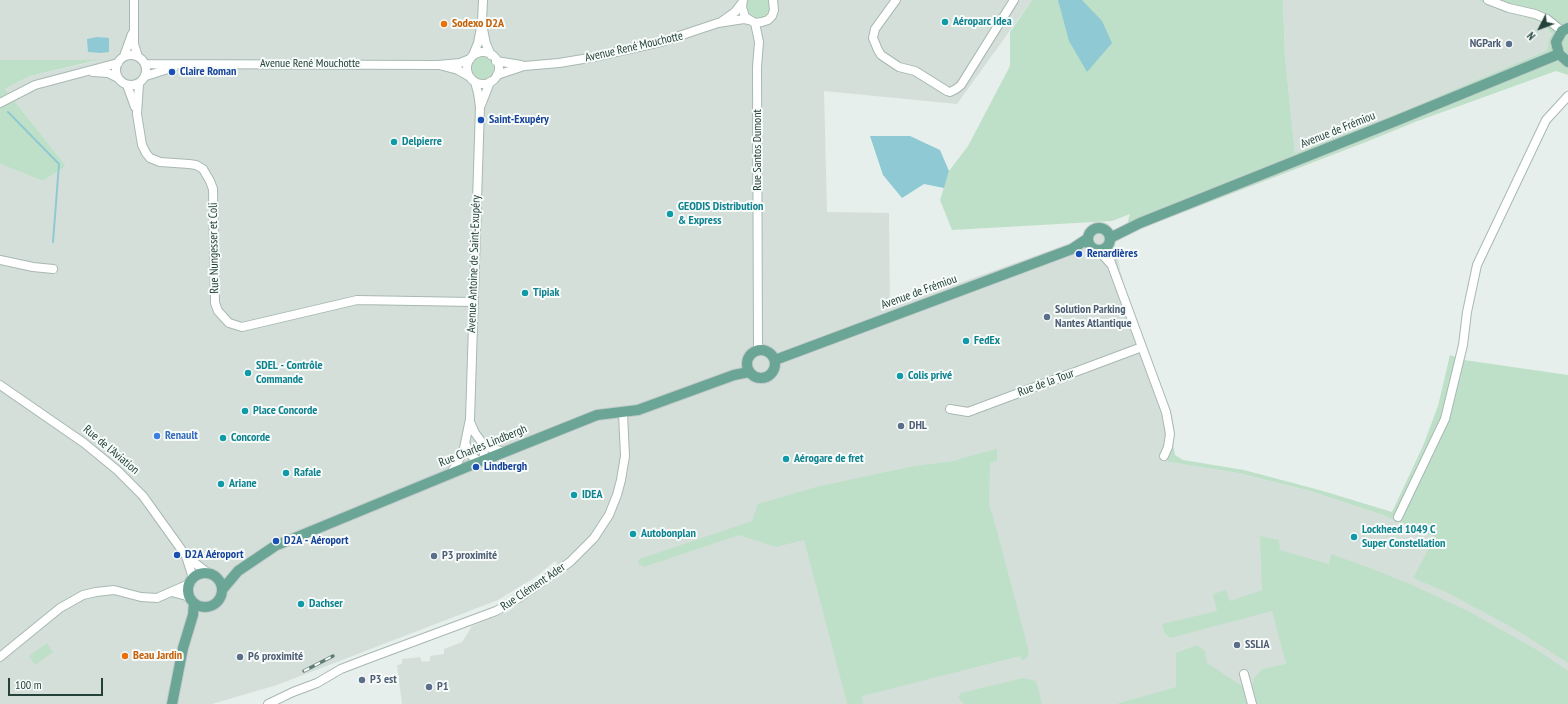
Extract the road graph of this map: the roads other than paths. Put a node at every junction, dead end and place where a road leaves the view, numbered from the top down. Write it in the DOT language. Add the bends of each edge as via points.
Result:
graph roads {
  1 [pos="134,0"];
  2 [pos="483,0"];
  3 [pos="773,0"];
  4 [pos="782,0"];
  5 [pos="896,0"];
  6 [pos="1014,0"];
  7 [pos="1488,0"];
  8 [pos="743,2"];
  9 [pos="774,9"];
  10 [pos="768,20"];
  11 [pos="482,22"];
  12 [pos="752,22"];
  13 [pos="718,23"];
  14 [pos="135,24"];
  15 [pos="1565,29"];
  16 [pos="760,42"];
  17 [pos="1559,54"];
  18 [pos="138,57"];
  19 [pos="471,57"];
  20 [pos="494,58"];
  21 [pos="121,60"];
  22 [pos="1568,62"];
  23 [pos="145,64"];
  24 [pos="183,64"];
  25 [pos="438,65"];
  26 [pos="524,66"];
  27 [pos="84,72"];
  28 [pos="497,75"];
  29 [pos="146,76"];
  30 [pos="118,78"];
  31 [pos="472,80"];
  32 [pos="490,82"];
  33 [pos="139,84"];
  34 [pos="126,85"];
  35 [pos="1568,96"];
  36 [pos="0,103"];
  37 [pos="480,107"];
  38 [pos="137,114"];
  39 [pos="1100,242"];
  40 [pos="0,260"];
  41 [pos="53,269"];
  42 [pos="473,302"];
  43 [pos="1142,347"];
  44 [pos="758,350"];
  45 [pos="775,360"];
  46 [pos="748,372"];
  47 [pos="0,385"];
  48 [pos="950,409"];
  49 [pos="622,413"];
  50 [pos="470,421"];
  51 [pos="483,444"];
  52 [pos="466,445"];
  53 [pos="506,452"];
  54 [pos="1164,456"];
  55 [pos="480,462"];
  56 [pos="451,473"];
  57 [pos="1398,517"];
  58 [pos="186,556"];
  59 [pos="238,571"];
  60 [pos="212,576"];
  61 [pos="191,581"];
  62 [pos="222,590"];
  63 [pos="172,592"];
  64 [pos="192,600"];
  65 [pos="208,606"];
  66 [pos="0,657"];
  67 [pos="181,661"];
  68 [pos="341,670"];
  69 [pos="1244,674"];
  70 [pos="177,679"];
  71 [pos="172,704"];
  72 [pos="177,704"];
  73 [pos="261,704"];
  74 [pos="268,704"];
  75 [pos="1252,704"];
  1 -- 14 [label="street"];
  2 -- 11 [label="street"];
  3 -- 9 [label="street"];
  4 -- 9 [label="street"];
  5 -- 6 [label="street" via="875,29 873,38 878,50 899,67 915,71 950,92 961,85"];
  7 -- 15 [label="street" via="1535,14"];
  8 -- 12 [label="street, Rue Santos Dumont" via="745,16"];
  8 -- 13 [label="street, Avenue René Mouchotte"];
  9 -- 10 [label="street"];
  10 -- 12 [label="street, Avenue René Mouchotte"];
  10 -- 16 [label="street"];
  11 -- 19 [label="street" via="478,43"];
  11 -- 20 [label="street" via="486,44"];
  12 -- 13 [label="street, Avenue René Mouchotte" via="744,19"];
  12 -- 16 [label="street, Rue Santos Dumont"];
  13 -- 26 [label="street, Avenue René Mouchotte" via="661,42 625,50 559,63"];
  14 -- 18 [label="street" via="134,44"];
  14 -- 21 [label="street"];
  15 -- 17 [label="main road" via="1556,42"];
  16 -- 44 [label="street, Rue Santos Dumont" via="757,67"];
  17 -- 22 [label="main road"];
  17 -- 39 [label="main road, Avenue de Frémiou" via="1127,228"];
  18 -- 21 [label="street" via="131,55"];
  18 -- 23 [label="street"];
  19 -- 20 [label="street" via="484,52"];
  19 -- 25 [label="street, Avenue René Mouchotte" via="460,63"];
  19 -- 31 [label="street" via="467,69"];
  20 -- 26 [label="street, Avenue René Mouchotte"];
  20 -- 28 [label="street"];
  21 -- 27 [label="street"];
  21 -- 30 [label="street" via="116,73"];
  23 -- 24 [label="street, Avenue René Mouchotte"];
  23 -- 29 [label="street"];
  24 -- 25 [label="street, Avenue René Mouchotte"];
  24 -- 29 [label="street, Avenue René Mouchotte"];
  25 -- 31 [label="street, Avenue René Mouchotte" via="458,70"];
  26 -- 28 [label="street, Avenue René Mouchotte"];
  27 -- 30 [label="street" via="104,72"];
  27 -- 36 [label="street" via="35,85"];
  28 -- 32 [label="street"];
  29 -- 33 [label="street"];
  30 -- 34 [label="street"];
  31 -- 32 [label="street" via="480,84"];
  31 -- 37 [label="street, Avenue Antoine de Saint-Exupéry" via="478,93"];
  32 -- 37 [label="street, Avenue Antoine de Saint-Exupéry"];
  33 -- 34 [label="street"];
  33 -- 38 [label="street, Rue Nungesser et Coli"];
  34 -- 38 [label="street, Rue Nungesser et Coli"];
  35 -- 57 [label="street" via="1546,120 1477,265 1463,345 1445,419"];
  37 -- 42 [label="street, Avenue Antoine de Saint-Exupéry"];
  38 -- 42 [label="street, Rue Nungesser et Coli" via="142,145 150,158 160,162 196,166 202,169 210,181 215,303 220,314 229,323 242,327 357,300"];
  39 -- 43 [label="street"];
  39 -- 45 [label="main road, Avenue de Frémiou" via="1072,249"];
  40 -- 41 [label="street"];
  42 -- 50 [label="street, Avenue Antoine de Saint-Exupéry"];
  43 -- 48 [label="street, Rue de la Tour" via="968,412"];
  43 -- 54 [label="street" via="1170,428 1168,447"];
  44 -- 45 [label="main road" via="770,353"];
  44 -- 46 [label="main road" via="748,358"];
  45 -- 46 [label="main road" via="775,369 765,378 756,378"];
  46 -- 49 [label="main road, Rue Charles Lindbergh"];
  47 -- 58 [label="street, Rue de l'Aviation" via="84,443 117,470 143,496"];
  49 -- 53 [label="main road, Rue Charles Lindbergh" via="597,415"];
  49 -- 68 [label="street, Rue Clément Ader" via="625,456 617,495 600,529 578,554 519,598 496,611"];
  50 -- 51 [label="street, Avenue Antoine de Saint-Exupéry"];
  50 -- 52 [label="street, Avenue Antoine de Saint-Exupéry"];
  51 -- 53 [label="street"];
  51 -- 55 [label="street" via="485,451"];
  52 -- 55 [label="street" via="471,455"];
  52 -- 56 [label="street, Avenue Antoine de Saint-Exupéry"];
  53 -- 55 [label="main road, Rue Charles Lindbergh"];
  55 -- 56 [label="main road, Rue Charles Lindbergh"];
  56 -- 59 [label="main road, Rue Charles Lindbergh" via="285,541"];
  58 -- 60 [label="street, Rue de l'Aviation"];
  58 -- 61 [label="street, Rue de l'Aviation"];
  59 -- 60 [label="main road, Rue Charles Lindbergh"];
  59 -- 62 [label="main road, Rue Charles Lindbergh"];
  60 -- 61 [label="main road" via="201,574"];
  60 -- 62 [label="main road" via="221,585"];
  61 -- 63 [label="street"];
  61 -- 64 [label="main road"];
  62 -- 65 [label="main road" via="218,600"];
  63 -- 64 [label="street"];
  63 -- 66 [label="street" via="160,598 141,597 114,590 83,595 60,608"];
  64 -- 65 [label="main road" via="200,606"];
  64 -- 67 [label="main road" via="193,614"];
  65 -- 67 [label="main road" via="199,617"];
  67 -- 70 [label="main road"];
  68 -- 73 [label="street, Rue Clément Ader" via="331,672"];
  68 -- 74 [label="street, Rue Clément Ader"];
  69 -- 75 [label="street"];
  70 -- 71 [label="main road"];
  70 -- 72 [label="main road"];
}
